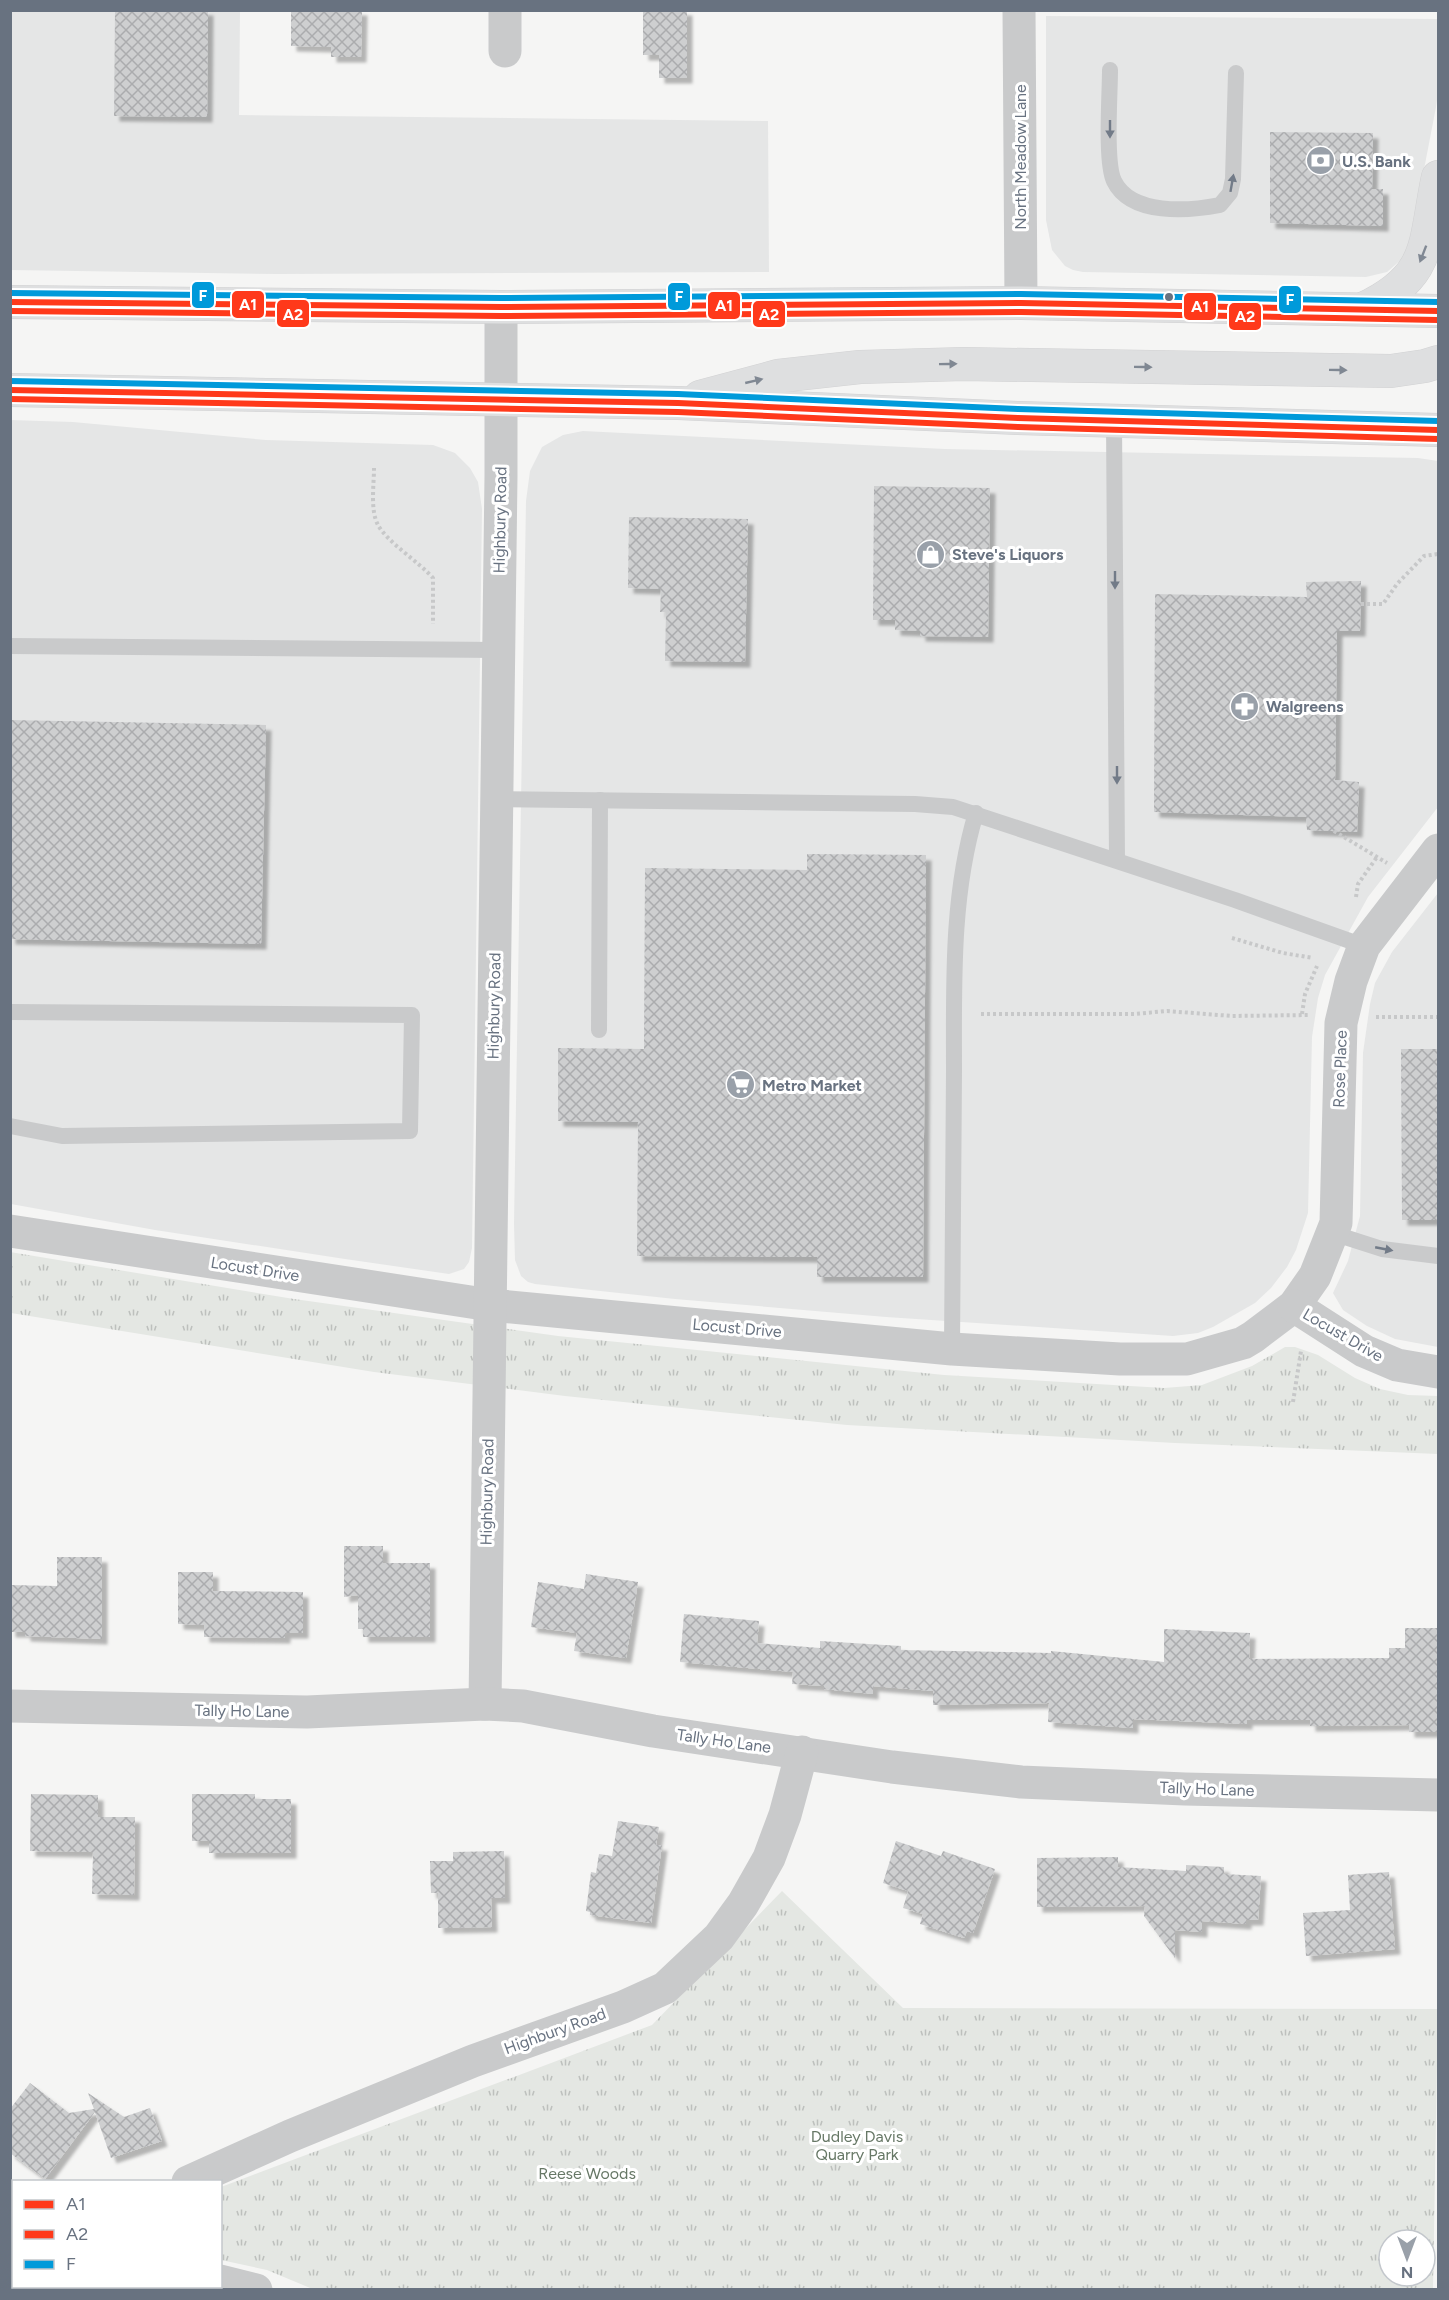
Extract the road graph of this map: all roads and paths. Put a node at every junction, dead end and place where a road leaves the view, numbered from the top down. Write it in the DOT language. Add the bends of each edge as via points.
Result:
graph roads {
  1 [pos="505,10"];
  2 [pos="1019,10"];
  3 [pos="505,51"];
  4 [pos="1110,70"];
  5 [pos="1236,73"];
  6 [pos="1438,177"];
  7 [pos="10,302"];
  8 [pos="1021,303"];
  9 [pos="501,308"];
  10 [pos="1363,309"];
  11 [pos="1438,311"];
  12 [pos="1438,362"];
  13 [pos="10,390"];
  14 [pos="501,399"];
  15 [pos="678,403"];
  16 [pos="1114,420"];
  17 [pos="1438,430"];
  18 [pos="374,468"];
  19 [pos="1438,554"];
  20 [pos="1360,603"];
  21 [pos="10,646"];
  22 [pos="432,649"];
  23 [pos="498,650"];
  24 [pos="497,799"];
  25 [pos="600,800"];
  26 [pos="976,813"];
  27 [pos="1438,850"];
  28 [pos="1117,860"];
  29 [pos="1232,938"];
  30 [pos="1364,946"];
  31 [pos="1321,959"];
  32 [pos="10,1012"];
  33 [pos="954,1014"];
  34 [pos="1342,1017"];
  35 [pos="1438,1017"];
  36 [pos="599,1030"];
  37 [pos="10,1126"];
  38 [pos="10,1231"];
  39 [pos="1332,1233"];
  40 [pos="1438,1256"];
  41 [pos="490,1305"];
  42 [pos="1294,1306"];
  43 [pos="1302,1347"];
  44 [pos="952,1349"];
  45 [pos="1438,1372"];
  46 [pos="1293,1402"];
  47 [pos="485,1704"];
  48 [pos="10,1706"];
  49 [pos="802,1752"];
  50 [pos="1438,1795"];
  51 [pos="190,2180"];
  52 [pos="222,2281"];
  53 [pos="256,2289"];
  1 -- 3 [label="street"];
  2 -- 8 [label="street, North Meadow Lane"];
  4 -- 5 [label="lane, one-way" via="1109,166 1115,183 1132,200 1159,209 1194,210 1220,205 1230,193"];
  6 -- 10 [label="main road, one-way" via="1426,248 1417,269 1401,287"];
  7 -- 9 [label="main road"];
  8 -- 9 [label="main road"];
  8 -- 10 [label="main road"];
  9 -- 14 [label="street, Highbury Road"];
  10 -- 11 [label="main road"];
  15 -- 12 [label="main road, one-way" via="778,376 860,367 964,364 1391,371"];
  13 -- 14 [label="main road"];
  14 -- 15 [label="main road"];
  14 -- 23 [label="street, Highbury Road"];
  15 -- 16 [label="main road"];
  16 -- 17 [label="main road"];
  16 -- 28 [label="lane, one-way"];
  18 -- 22 [label="path" via="379,526 433,578"];
  19 -- 20 [label="path" via="1424,556 1383,603"];
  21 -- 22 [label="lane"];
  22 -- 23 [label="lane"];
  23 -- 24 [label="street, Highbury Road"];
  24 -- 25 [label="lane"];
  24 -- 41 [label="street, Highbury Road"];
  25 -- 26 [label="lane" via="915,804"];
  25 -- 36 [label="lane"];
  26 -- 28 [label="lane"];
  26 -- 33 [label="lane" via="959,890"];
  27 -- 30 [label="street, Rose Place"];
  28 -- 30 [label="lane"];
  29 -- 31 [label="path"];
  30 -- 34 [label="street, Rose Place"];
  32 -- 37 [label="lane" via="412,1015 411,1131 62,1136"];
  33 -- 34 [label="path" via="1167,1011"];
  33 -- 44 [label="lane"];
  34 -- 35 [label="path"];
  34 -- 39 [label="street, Rose Place"];
  38 -- 41 [label="street, Locust Drive"];
  39 -- 40 [label="lane, one-way" via="1382,1249"];
  39 -- 42 [label="street, Rose Place" via="1315,1276"];
  41 -- 44 [label="street, Locust Drive"];
  41 -- 47 [label="street, Highbury Road"];
  42 -- 44 [label="street, Locust Drive" via="1243,1343 1187,1359"];
  42 -- 45 [label="street, Locust Drive" via="1364,1351 1397,1365"];
  43 -- 46 [label="path"];
  47 -- 48 [label="street, Tally Ho Lane" via="307,1712"];
  47 -- 49 [label="street, Tally Ho Lane" via="523,1706 652,1731"];
  49 -- 50 [label="street, Tally Ho Lane" via="1022,1782"];
  49 -- 51 [label="street, Highbury Road" via="769,1858 743,1904 719,1937 665,1988 474,2061"];
  52 -- 53 [label="street"];
}
